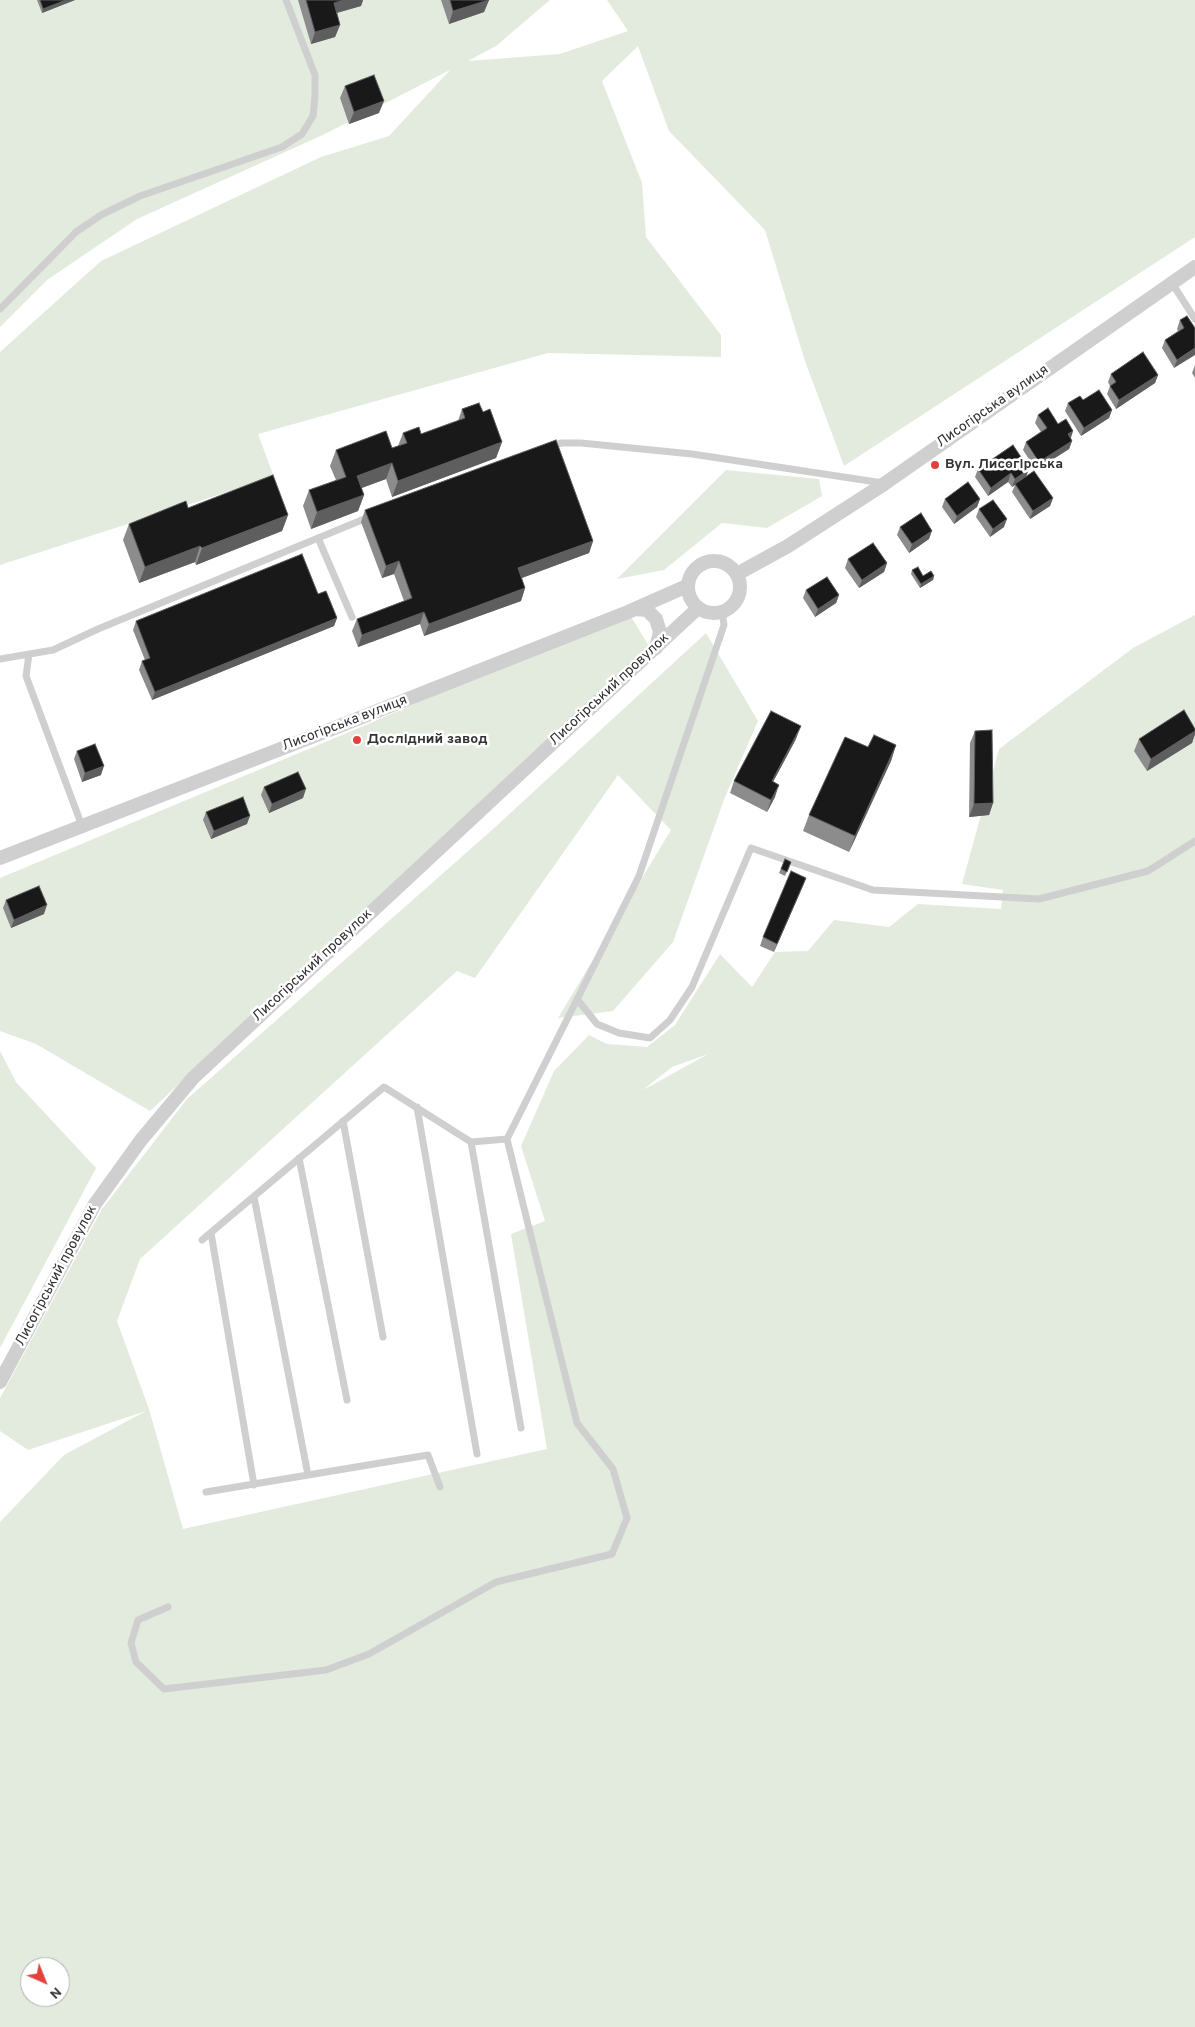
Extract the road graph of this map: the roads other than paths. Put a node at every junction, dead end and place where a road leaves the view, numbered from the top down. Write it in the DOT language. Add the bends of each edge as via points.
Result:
graph roads {
  1 [pos="286,0"];
  2 [pos="1195,267"];
  3 [pos="1172,283"];
  4 [pos="0,309"];
  5 [pos="1195,319"];
  6 [pos="544,447"];
  7 [pos="884,484"];
  8 [pos="380,513"];
  9 [pos="318,538"];
  10 [pos="737,574"];
  11 [pos="687,586"];
  12 [pos="698,608"];
  13 [pos="635,609"];
  14 [pos="722,611"];
  15 [pos="352,617"];
  16 [pos="656,648"];
  17 [pos="29,654"];
  18 [pos="0,659"];
  19 [pos="82,826"];
  20 [pos="1195,841"];
  21 [pos="0,857"];
  22 [pos="577,999"];
  23 [pos="417,1107"];
  24 [pos="343,1122"];
  25 [pos="507,1139"];
  26 [pos="471,1142"];
  27 [pos="299,1158"];
  28 [pos="254,1196"];
  29 [pos="211,1233"];
  30 [pos="202,1240"];
  31 [pos="383,1337"];
  32 [pos="0,1382"];
  33 [pos="347,1400"];
  34 [pos="521,1428"];
  35 [pos="477,1454"];
  36 [pos="308,1475"];
  37 [pos="254,1485"];
  38 [pos="440,1487"];
  39 [pos="206,1492"];
  40 [pos="168,1607"];
  1 -- 4 [label="lane" via="315,75 313,116 302,134 282,147 140,196 101,215 76,232"];
  2 -- 3 [label="street, Лисогірська вулиця"];
  3 -- 5 [label="lane"];
  3 -- 7 [label="street, Лисогірська вулиця"];
  6 -- 7 [label="lane" via="581,443 692,454"];
  7 -- 10 [label="street, Лисогірська вулиця" via="788,546"];
  8 -- 9 [label="lane"];
  9 -- 15 [label="lane"];
  9 -- 17 [label="lane" via="52,650"];
  10 -- 11 [label="street" via="724,562 711,561 699,565"];
  10 -- 14 [label="street" via="739,594 733,604"];
  11 -- 12 [label="street" via="690,598"];
  11 -- 13 [label="street, Лисогірська вулиця"];
  12 -- 14 [label="street" via="710,613"];
  12 -- 16 [label="street, Лисогірський провулок"];
  13 -- 16 [label="street" via="647,610 656,619 660,632"];
  13 -- 19 [label="street, Лисогірська вулиця"];
  14 -- 22 [label="lane" via="724,625 639,876"];
  16 -- 32 [label="street, Лисогірський провулок" via="193,1078 141,1140 95,1204"];
  17 -- 18 [label="lane"];
  17 -- 19 [label="lane" via="26,676"];
  19 -- 21 [label="street, Лисогірська вулиця"];
  20 -- 22 [label="lane" via="1148,871 1039,899 873,890 751,848 692,987 670,1020 650,1038 619,1033 597,1024"];
  22 -- 25 [label="lane"];
  23 -- 24 [label="lane" via="384,1087"];
  23 -- 26 [label="lane"];
  23 -- 35 [label="lane"];
  24 -- 27 [label="lane"];
  24 -- 31 [label="lane"];
  25 -- 26 [label="lane"];
  25 -- 40 [label="lane" via="577,1423 613,1468 627,1518 612,1554 496,1582 369,1654 326,1670 164,1689 136,1662 131,1643 138,1620"];
  26 -- 34 [label="lane"];
  27 -- 28 [label="lane"];
  27 -- 33 [label="lane"];
  28 -- 29 [label="lane"];
  28 -- 36 [label="lane"];
  29 -- 30 [label="lane"];
  29 -- 37 [label="lane"];
  36 -- 37 [label="lane"];
  36 -- 38 [label="lane" via="428,1455"];
  37 -- 39 [label="lane"];
}
